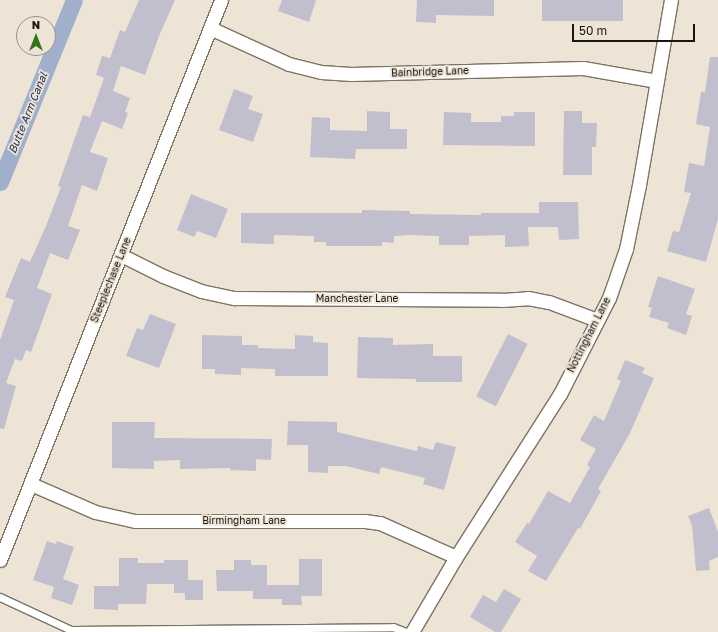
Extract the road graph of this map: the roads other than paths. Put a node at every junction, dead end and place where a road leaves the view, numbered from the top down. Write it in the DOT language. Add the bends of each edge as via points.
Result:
graph roads {
  1 [pos="221,0"];
  2 [pos="671,0"];
  3 [pos="210,28"];
  4 [pos="657,81"];
  5 [pos="121,255"];
  6 [pos="597,320"];
  7 [pos="31,484"];
  8 [pos="456,557"];
  9 [pos="0,560"];
  10 [pos="0,597"];
  11 [pos="406,632"];
  12 [pos="412,632"];
  1 -- 3 [label="street, Steeplechase Lane"];
  2 -- 4 [label="street, Nottingham Lane"];
  3 -- 4 [label="street, Bainbridge Lane" via="289,64 321,72 350,74 583,68"];
  3 -- 5 [label="street, Steeplechase Lane"];
  4 -- 6 [label="street, Nottingham Lane" via="626,249 609,298"];
  5 -- 6 [label="street, Manchester Lane" via="201,291 235,298 528,298 549,302"];
  5 -- 7 [label="street, Steeplechase Lane"];
  6 -- 8 [label="street, Nottingham Lane" via="560,394"];
  7 -- 8 [label="street, Birmingham Lane" via="94,512 135,521 380,523"];
  7 -- 9 [label="street, Steeplechase Lane"];
  8 -- 12 [label="street, Nottingham Lane"];
  10 -- 11 [label="lane" via="71,630 393,627"];
}
